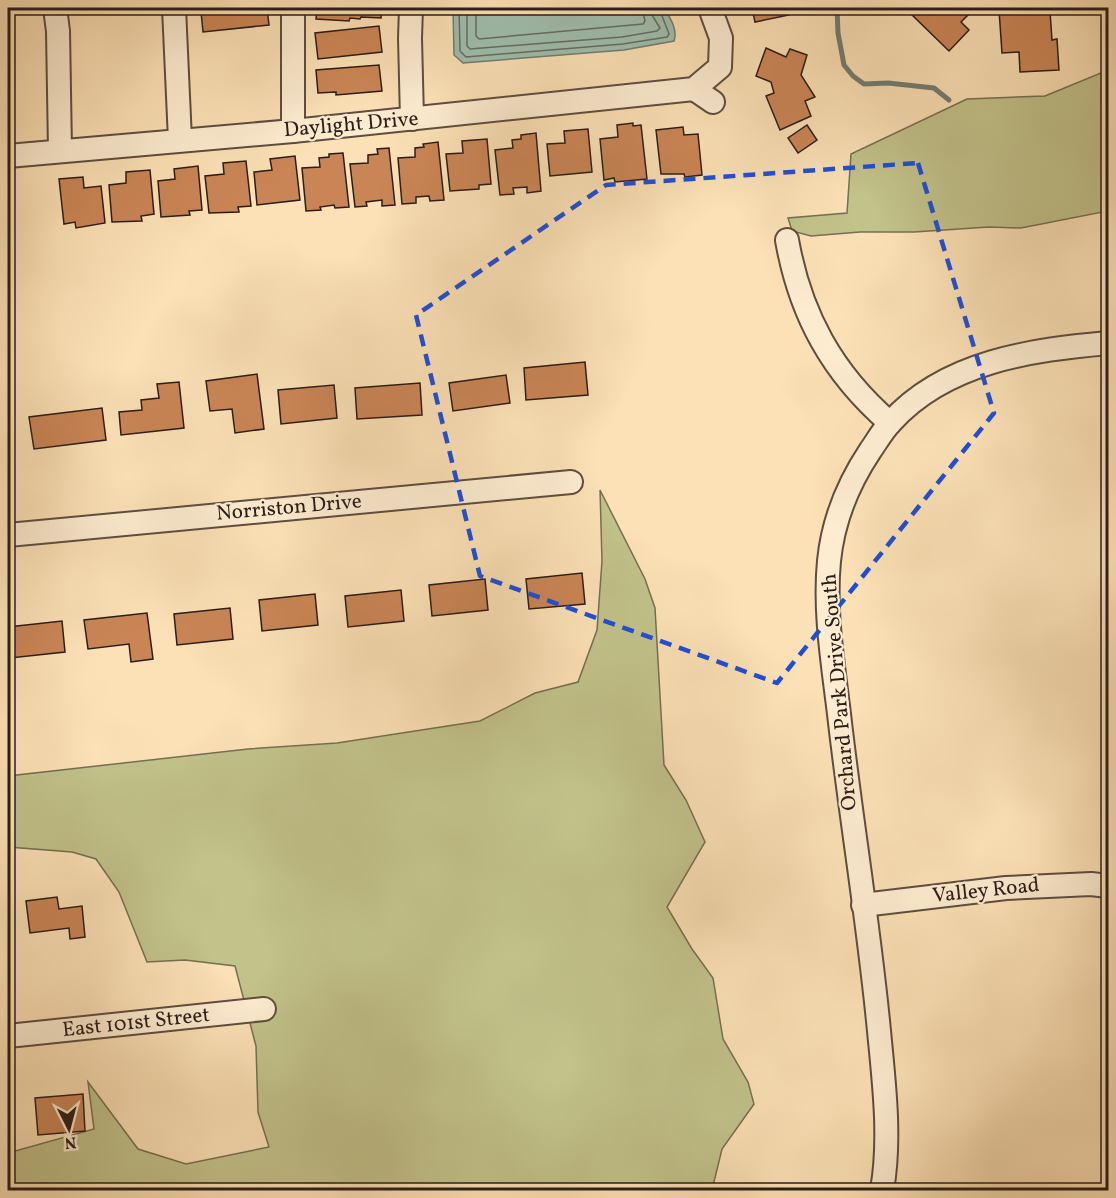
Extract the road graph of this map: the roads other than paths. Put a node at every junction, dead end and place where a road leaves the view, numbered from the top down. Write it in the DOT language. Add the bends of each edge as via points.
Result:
graph roads {
  1 [pos="55,8"];
  2 [pos="174,8"];
  3 [pos="293,8"];
  4 [pos="411,8"];
  5 [pos="710,8"];
  6 [pos="694,89"];
  7 [pos="713,102"];
  8 [pos="412,119"];
  9 [pos="293,131"];
  10 [pos="180,140"];
  11 [pos="60,151"];
  12 [pos="8,156"];
  13 [pos="787,240"];
  14 [pos="1108,343"];
  15 [pos="890,423"];
  16 [pos="571,482"];
  17 [pos="8,535"];
  18 [pos="1108,886"];
  19 [pos="863,905"];
  20 [pos="264,1009"];
  21 [pos="8,1036"];
  22 [pos="882,1191"];
  1 -- 11 [label="street"];
  2 -- 10 [label="street"];
  3 -- 9 [label="street"];
  4 -- 8 [label="street"];
  5 -- 6 [label="street" via="721,38 720,67"];
  6 -- 7 [label="street"];
  6 -- 8 [label="street, Daylight Drive"];
  8 -- 9 [label="street, Daylight Drive"];
  9 -- 10 [label="street, Daylight Drive"];
  10 -- 11 [label="street, Daylight Drive"];
  11 -- 12 [label="street, Daylight Drive"];
  13 -- 15 [label="street" via="798,289 815,331 854,387"];
  14 -- 15 [label="street, Orchard Park Drive South" via="1042,350 986,363 927,392"];
  15 -- 19 [label="street, Orchard Park Drive South" via="863,461 840,509 831,541 828,575 836,687"];
  16 -- 17 [label="street, Norriston Drive"];
  18 -- 19 [label="street, Valley Road" via="1006,888"];
  19 -- 22 [label="street, Orchard Park Drive South" via="876,998 884,1101"];
  20 -- 21 [label="street, East 101st Street"];
}
